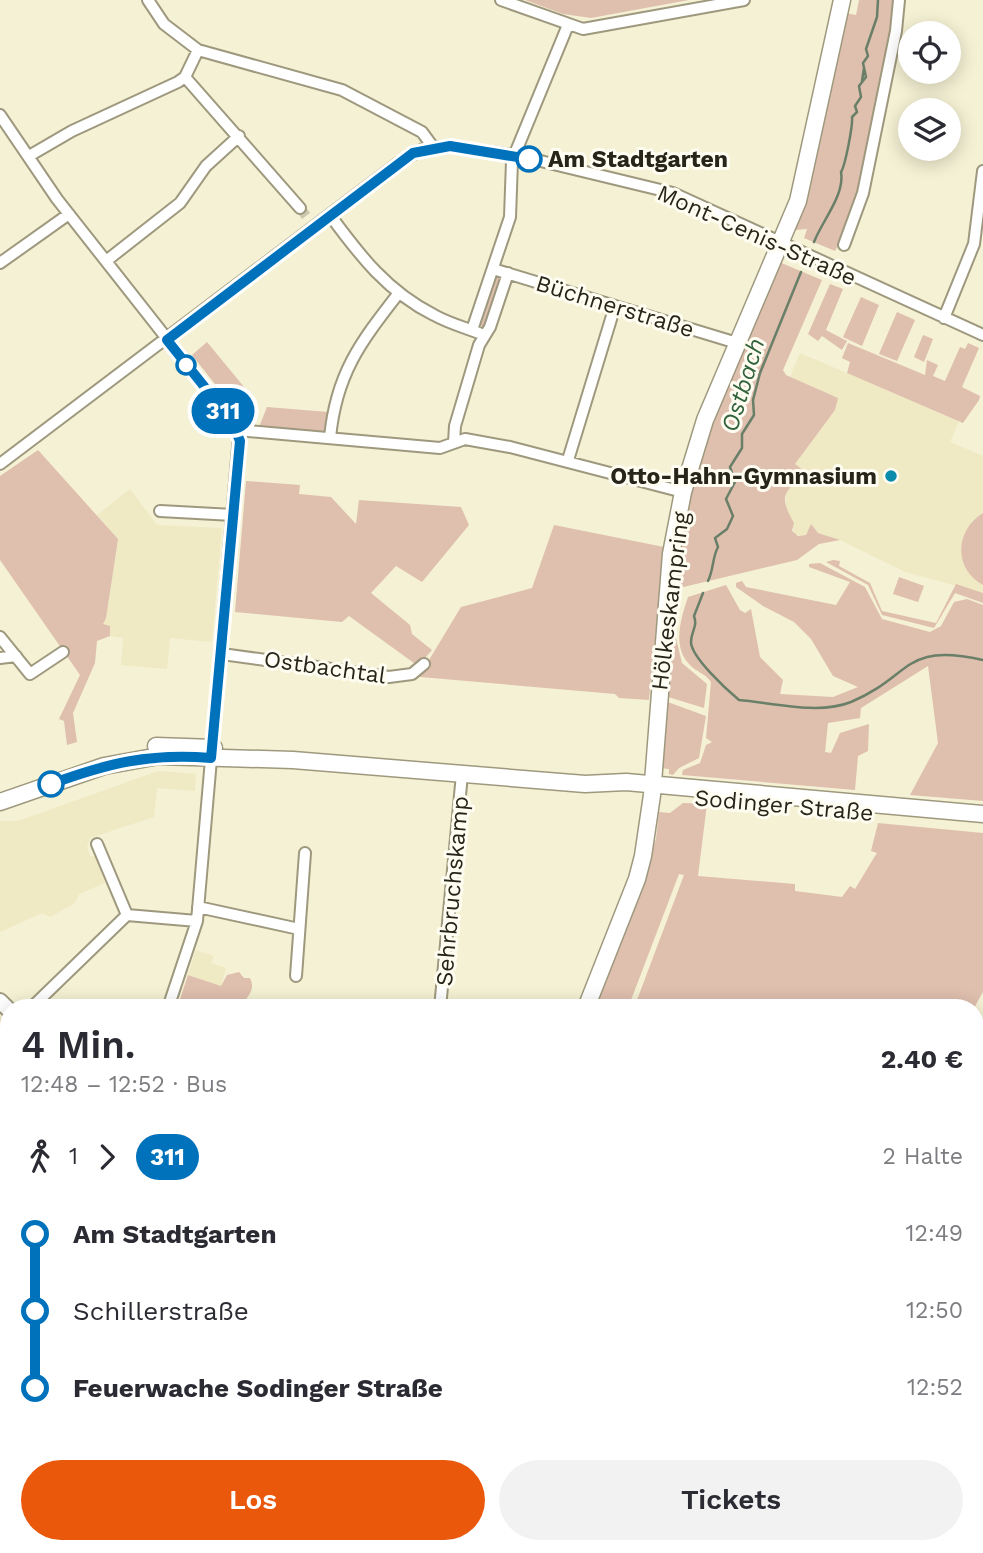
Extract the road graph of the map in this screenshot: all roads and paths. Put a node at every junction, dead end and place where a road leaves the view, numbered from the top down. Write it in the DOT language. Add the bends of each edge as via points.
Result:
graph roads {
  1 [pos="148,0"];
  2 [pos="501,0"];
  3 [pos="744,0"];
  4 [pos="842,0"];
  5 [pos="899,0"];
  6 [pos="568,25"];
  7 [pos="198,50"];
  8 [pos="185,77"];
  9 [pos="0,115"];
  10 [pos="239,136"];
  11 [pos="432,147"];
  12 [pos="514,155"];
  13 [pos="29,156"];
  14 [pos="983,171"];
  15 [pos="300,208"];
  16 [pos="69,214"];
  17 [pos="330,215"];
  18 [pos="780,244"];
  19 [pos="844,245"];
  20 [pos="106,261"];
  21 [pos="0,263"];
  22 [pos="493,269"];
  23 [pos="508,273"];
  24 [pos="398,294"];
  25 [pos="615,306"];
  26 [pos="944,318"];
  27 [pos="472,330"];
  28 [pos="484,335"];
  29 [pos="983,335"];
  30 [pos="167,340"];
  31 [pos="737,343"];
  32 [pos="237,430"];
  33 [pos="330,438"];
  34 [pos="454,442"];
  35 [pos="568,460"];
  36 [pos="0,464"];
  37 [pos="683,492"];
  38 [pos="160,511"];
  39 [pos="233,515"];
  40 [pos="0,637"];
  41 [pos="64,652"];
  42 [pos="222,654"];
  43 [pos="16,656"];
  44 [pos="0,658"];
  45 [pos="424,664"];
  46 [pos="212,753"];
  47 [pos="462,774"];
  48 [pos="652,790"];
  49 [pos="0,792"];
  50 [pos="0,802"];
  51 [pos="983,814"];
  52 [pos="983,822"];
  53 [pos="97,844"];
  54 [pos="305,853"];
  55 [pos="198,907"];
  56 [pos="127,915"];
  57 [pos="197,921"];
  58 [pos="299,929"];
  59 [pos="296,976"];
  60 [pos="40,999"];
  61 [pos="171,999"];
  62 [pos="441,999"];
  63 [pos="590,999"];
  1 -- 7 [label="street" via="164,24"];
  2 -- 6 [label="street"];
  3 -- 6 [label="street" via="583,29"];
  4 -- 18 [label="main road, Hölkeskampring" via="803,184"];
  5 -- 19 [label="street" via="863,193"];
  6 -- 12 [label="street"];
  7 -- 8 [label="street"];
  7 -- 11 [label="street" via="342,90 422,132"];
  8 -- 10 [label="street"];
  8 -- 13 [label="street"];
  9 -- 13 [label="street"];
  10 -- 15 [label="street"];
  10 -- 20 [label="street" via="206,166 180,203"];
  11 -- 12 [label="street, Mont-Cenis-Straße"];
  11 -- 17 [label="street, Mont-Cenis-Straße" via="405,158"];
  12 -- 18 [label="street, Mont-Cenis-Straße" via="673,193"];
  12 -- 22 [label="street" via="510,217"];
  13 -- 16 [label="street"];
  14 -- 26 [label="street" via="974,244"];
  16 -- 20 [label="street"];
  16 -- 21 [label="street"];
  17 -- 24 [label="street" via="365,262"];
  17 -- 30 [label="street, Mont-Cenis-Straße" via="311,222"];
  18 -- 26 [label="street, Mont-Cenis-Straße"];
  18 -- 31 [label="main road, Hölkeskampring"];
  20 -- 30 [label="street"];
  22 -- 23 [label="street, Büchnerstraße"];
  22 -- 27 [label="street"];
  23 -- 25 [label="street, Büchnerstraße"];
  23 -- 28 [label="street" via="491,327"];
  24 -- 27 [label="street" via="435,316"];
  24 -- 33 [label="street" via="346,368 334,403"];
  25 -- 31 [label="street, Büchnerstraße"];
  25 -- 35 [label="street"];
  26 -- 29 [label="street, Mont-Cenis-Straße"];
  27 -- 28 [label="street"];
  28 -- 34 [label="street" via="454,426"];
  30 -- 32 [label="street"];
  30 -- 36 [label="street, Mont-Cenis-Straße"];
  31 -- 37 [label="main road, Hölkeskampring" via="705,420"];
  32 -- 33 [label="street"];
  32 -- 39 [label="street" via="240,441"];
  33 -- 34 [label="street" via="440,448"];
  34 -- 35 [label="street" via="464,439"];
  35 -- 37 [label="street"];
  37 -- 48 [label="main road, Hölkeskampring" via="671,554"];
  38 -- 39 [label="street"];
  39 -- 42 [label="street"];
  40 -- 43 [label="street"];
  41 -- 43 [label="street" via="30,674"];
  42 -- 45 [label="street, Ostbachtal" via="390,677 412,674"];
  42 -- 46 [label="street"];
  43 -- 44 [label="street"];
  46 -- 47 [label="main road, Sodinger Straße"];
  46 -- 49 [label="main road, Sodinger Straße" via="171,745 128,750"];
  46 -- 50 [label="main road, Sodinger Straße" via="121,761"];
  46 -- 55 [label="street"];
  47 -- 48 [label="main road, Sodinger Straße" via="585,784 608,791"];
  47 -- 62 [label="street, Sehrbruchskamp"];
  48 -- 51 [label="main road, Sodinger Straße"];
  48 -- 52 [label="main road, Sodinger Straße"];
  48 -- 63 [label="main road, Hölkeskampring" via="637,879"];
  53 -- 56 [label="street"];
  54 -- 58 [label="street"];
  55 -- 57 [label="street"];
  55 -- 58 [label="street"];
  56 -- 57 [label="street"];
  56 -- 60 [label="street"];
  57 -- 61 [label="street"];
  58 -- 59 [label="street"];
}
